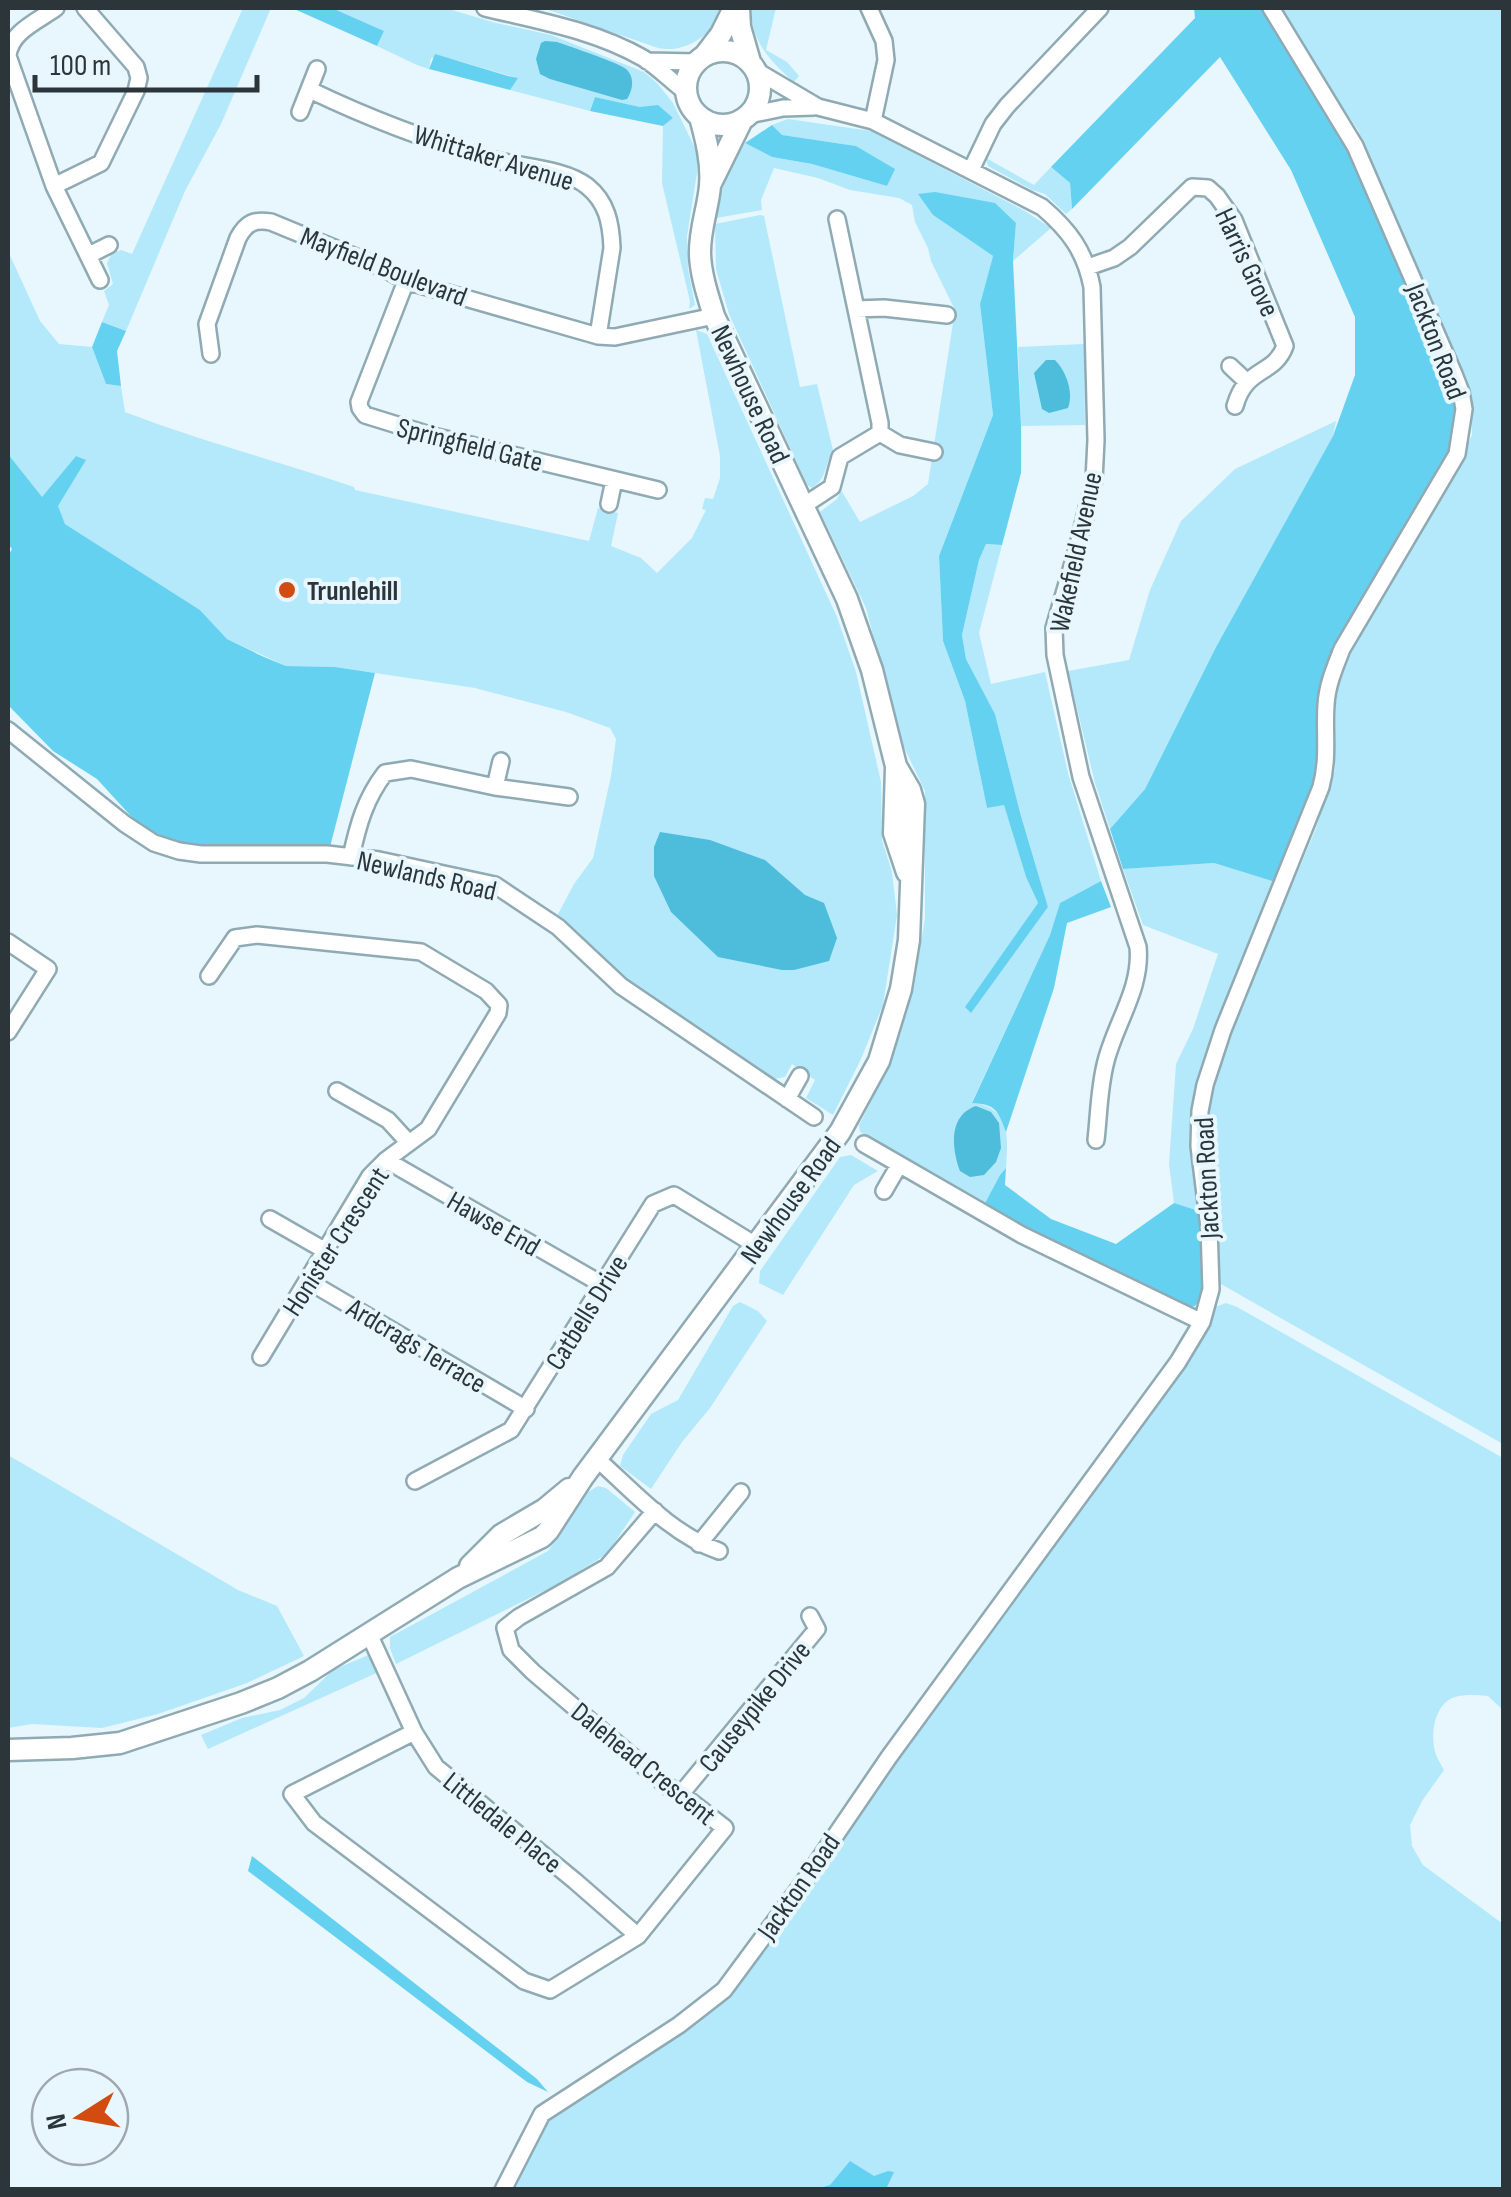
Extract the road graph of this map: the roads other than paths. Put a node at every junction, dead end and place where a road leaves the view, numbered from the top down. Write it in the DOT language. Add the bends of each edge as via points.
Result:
graph roads {
  1 [pos="56,8"];
  2 [pos="86,8"];
  3 [pos="485,8"];
  4 [pos="737,8"];
  5 [pos="870,8"];
  6 [pos="1100,8"];
  7 [pos="1271,8"];
  8 [pos="700,59"];
  9 [pos="648,60"];
  10 [pos="754,67"];
  11 [pos="318,68"];
  12 [pos="310,90"];
  13 [pos="686,92"];
  14 [pos="818,107"];
  15 [pos="300,112"];
  16 [pos="700,117"];
  17 [pos="745,117"];
  18 [pos="873,121"];
  19 [pos="971,170"];
  20 [pos="710,184"];
  21 [pos="54,186"];
  22 [pos="836,218"];
  23 [pos="862,242"];
  24 [pos="109,245"];
  25 [pos="842,246"];
  26 [pos="89,255"];
  27 [pos="1088,267"];
  28 [pos="100,280"];
  29 [pos="406,281"];
  30 [pos="856,309"];
  31 [pos="947,315"];
  32 [pos="714,316"];
  33 [pos="598,336"];
  34 [pos="211,354"];
  35 [pos="1230,366"];
  36 [pos="1246,381"];
  37 [pos="1234,406"];
  38 [pos="880,433"];
  39 [pos="934,452"];
  40 [pos="614,480"];
  41 [pos="658,490"];
  42 [pos="609,504"];
  43 [pos="803,506"];
  44 [pos="13,735"];
  45 [pos="8,753"];
  46 [pos="501,761"];
  47 [pos="495,787"];
  48 [pos="570,796"];
  49 [pos="351,857"];
  50 [pos="8,942"];
  51 [pos="209,976"];
  52 [pos="8,1032"];
  53 [pos="800,1076"];
  54 [pos="338,1091"];
  55 [pos="788,1099"];
  56 [pos="814,1117"];
  57 [pos="1096,1140"];
  58 [pos="410,1142"];
  59 [pos="864,1144"];
  60 [pos="386,1160"];
  61 [pos="899,1165"];
  62 [pos="884,1191"];
  63 [pos="270,1219"];
  64 [pos="757,1246"];
  65 [pos="324,1250"];
  66 [pos="308,1281"];
  67 [pos="602,1285"];
  68 [pos="1202,1322"];
  69 [pos="260,1357"];
  70 [pos="526,1409"];
  71 [pos="597,1460"];
  72 [pos="415,1481"];
  73 [pos="742,1492"];
  74 [pos="655,1511"];
  75 [pos="700,1544"];
  76 [pos="719,1551"];
  77 [pos="810,1616"];
  78 [pos="368,1634"];
  79 [pos="414,1732"];
  80 [pos="8,1750"];
  81 [pos="681,1794"];
  82 [pos="638,1936"];
  83 [pos="503,2190"];
  1 -- 21 [label="street" via="8,47"];
  2 -- 21 [label="street" via="139,78 101,163"];
  3 -- 9 [label="street" via="556,23"];
  4 -- 8 [label="street"];
  4 -- 10 [label="street"];
  5 -- 18 [label="street" via="886,60"];
  6 -- 19 [label="street" via="1007,106"];
  7 -- 68 [label="street, Jackton Road" via="1355,146 1464,408 1457,454 1330,680 1327,765 1213,1058 1200,1111 1211,1288"];
  8 -- 9 [label="street"];
  8 -- 10 [label="street" via="733,52"];
  8 -- 13 [label="street"];
  9 -- 13 [label="street"];
  10 -- 14 [label="street, Wakefield Avenue"];
  10 -- 17 [label="street" via="760,96"];
  11 -- 12 [label="street"];
  12 -- 15 [label="street"];
  12 -- 33 [label="street, Whittaker Avenue" via="408,132 586,185 604,205 612,234"];
  13 -- 16 [label="street"];
  14 -- 17 [label="street, Wakefield Avenue"];
  14 -- 18 [label="street, Wakefield Avenue"];
  16 -- 17 [label="street" via="732,124"];
  16 -- 20 [label="street, Newhouse Road"];
  17 -- 20 [label="street, Newhouse Road"];
  18 -- 19 [label="street, Wakefield Avenue"];
  19 -- 27 [label="street, Wakefield Avenue" via="1042,207 1064,226"];
  20 -- 32 [label="street, Newhouse Road" via="700,256"];
  21 -- 26 [label="street"];
  22 -- 25 [label="street"];
  23 -- 25 [label="street"];
  24 -- 26 [label="street"];
  25 -- 30 [label="street"];
  26 -- 28 [label="street"];
  27 -- 36 [label="street, Harris Grove" via="1130,248 1192,187 1208,188 1234,220 1284,338 1278,361"];
  27 -- 57 [label="street, Wakefield Avenue" via="1094,480 1054,628 1054,656 1081,777 1140,966 1107,1056"];
  29 -- 33 [label="street, Mayfield Boulevard"];
  29 -- 34 [label="street, Mayfield Boulevard" via="271,222 252,222 238,238 209,316"];
  29 -- 40 [label="street, Springfield Gate" via="359,402 365,415"];
  30 -- 31 [label="street"];
  30 -- 38 [label="street"];
  32 -- 33 [label="street, Mayfield Boulevard"];
  32 -- 43 [label="street, Newhouse Road"];
  35 -- 36 [label="street"];
  36 -- 37 [label="street, Harris Grove"];
  38 -- 39 [label="street"];
  38 -- 43 [label="street" via="840,457 832,487"];
  40 -- 41 [label="street, Springfield Gate"];
  40 -- 42 [label="street"];
  43 -- 64 [label="street, Newhouse Road" via="848,599 896,766 914,804 910,940 879,1061 840,1132"];
  44 -- 45 [label="street"];
  44 -- 49 [label="street, Newlands Road" via="154,843 201,854"];
  46 -- 47 [label="street"];
  47 -- 48 [label="street"];
  47 -- 49 [label="street" via="411,770 385,773 359,820"];
  49 -- 55 [label="street, Newlands Road" via="495,885 558,927 622,986"];
  50 -- 52 [label="street" via="48,969"];
  51 -- 58 [label="street, Honister Crescent" via="235,938 257,935 421,952 486,991 498,1012 428,1129"];
  53 -- 55 [label="street"];
  54 -- 58 [label="street" via="388,1120"];
  55 -- 56 [label="street, Newlands Road"];
  58 -- 60 [label="street, Honister Crescent"];
  59 -- 61 [label="street"];
  60 -- 65 [label="street, Honister Crescent"];
  60 -- 67 [label="street, Hawse End"];
  61 -- 62 [label="street"];
  61 -- 68 [label="street" via="1022,1235"];
  63 -- 65 [label="street"];
  64 -- 67 [label="street, Catbells Drive" via="666,1196 653,1204"];
  64 -- 71 [label="street, Newhouse Road"];
  65 -- 66 [label="street, Honister Crescent"];
  66 -- 69 [label="street, Honister Crescent"];
  66 -- 70 [label="street, Ardcrags Terrace"];
  67 -- 70 [label="street, Catbells Drive"];
  68 -- 83 [label="street, Jackton Road" via="724,1990 542,2114"];
  70 -- 72 [label="street, Catbells Drive" via="511,1430"];
  71 -- 74 [label="street"];
  71 -- 78 [label="street, Newhouse Road" via="542,1537 458,1578"];
  73 -- 75 [label="street"];
  74 -- 75 [label="street"];
  74 -- 81 [label="street, Dalehead Crescent" via="607,1567 505,1628 511,1650 533,1672"];
  75 -- 76 [label="street"];
  77 -- 81 [label="street, Causeypike Drive" via="817,1629"];
  78 -- 79 [label="street, Littledale Place"];
  78 -- 80 [label="street, Newhouse Road" via="278,1688 120,1743"];
  79 -- 82 [label="street, Littledale Place" via="436,1767"];
  79 -- 82 [label="street, Dalehead Crescent" via="292,1794 314,1823 524,1980 550,1990"];
  81 -- 82 [label="street, Dalehead Crescent" via="725,1828"];
}
